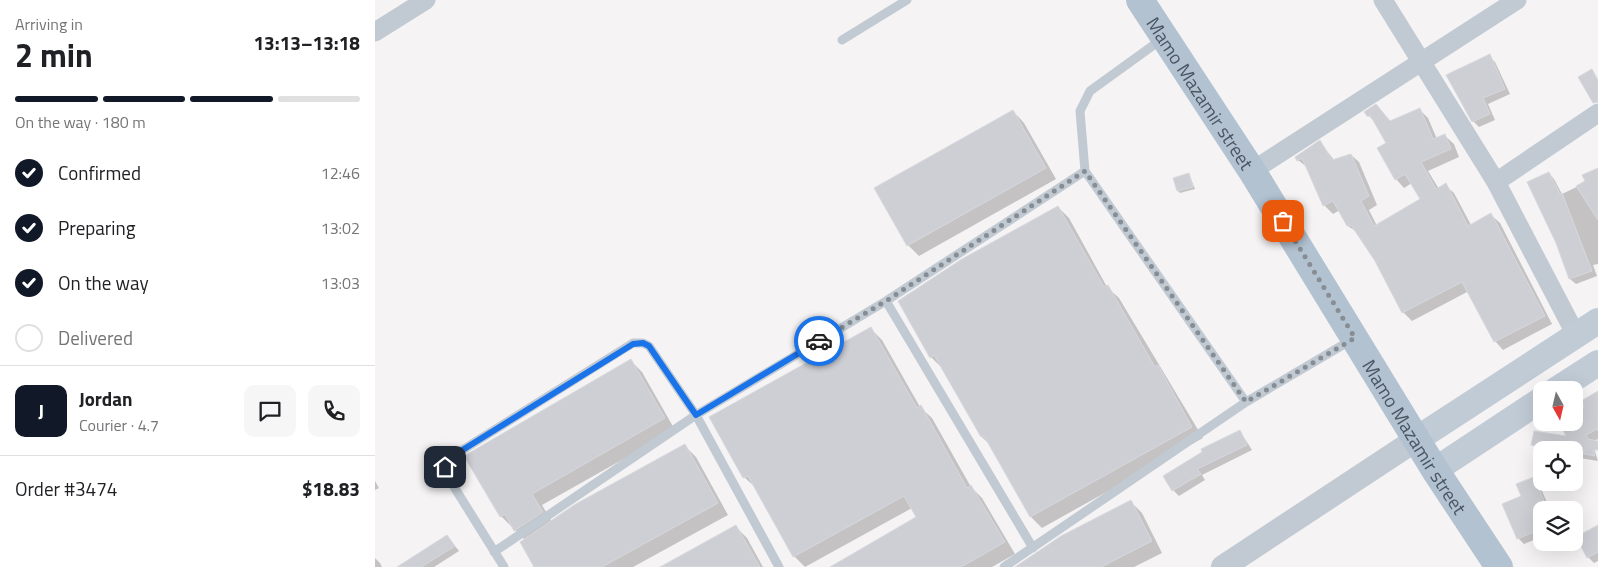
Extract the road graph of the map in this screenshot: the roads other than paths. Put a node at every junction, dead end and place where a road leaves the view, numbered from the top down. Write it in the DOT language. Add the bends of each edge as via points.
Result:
graph roads {
  1 [pos="426,0"];
  2 [pos="907,0"];
  3 [pos="1140,0"];
  4 [pos="1383,0"];
  5 [pos="1517,0"];
  6 [pos="375,32"];
  7 [pos="1164,37"];
  8 [pos="842,40"];
  9 [pos="1421,62"];
  10 [pos="1598,113"];
  11 [pos="1085,171"];
  12 [pos="1252,171"];
  13 [pos="1496,182"];
  14 [pos="886,301"];
  15 [pos="1598,320"];
  16 [pos="1576,335"];
  17 [pos="1355,338"];
  18 [pos="1598,363"];
  19 [pos="1571,381"];
  20 [pos="1246,402"];
  21 [pos="1533,405"];
  22 [pos="696,415"];
  23 [pos="1417,439"];
  24 [pos="1435,470"];
  25 [pos="1033,548"];
  26 [pos="494,552"];
  27 [pos="504,567"];
  28 [pos="779,567"];
  29 [pos="1004,567"];
  30 [pos="1223,567"];
  31 [pos="1499,567"];
  1 -- 6 [label="street"];
  2 -- 8 [label="lane"];
  3 -- 7 [label="main road, Mamo Mazamir street"];
  4 -- 9 [label="street"];
  5 -- 9 [label="street"];
  7 -- 11 [label="lane" via="1090,91 1082,103 1079,123"];
  7 -- 12 [label="main road, Mamo Mazamir street"];
  9 -- 12 [label="street"];
  9 -- 13 [label="street"];
  10 -- 13 [label="street"];
  11 -- 14 [label="lane"];
  11 -- 20 [label="lane"];
  12 -- 17 [label="main road, Mamo Mazamir street"];
  13 -- 16 [label="street"];
  14 -- 22 [label="lane"];
  14 -- 25 [label="lane"];
  15 -- 16 [label="main road"];
  16 -- 23 [label="main road"];
  17 -- 20 [label="lane"];
  17 -- 23 [label="main road, Mamo Mazamir street"];
  18 -- 19 [label="main road"];
  20 -- 25 [label="lane"];
  21 -- 24 [label="main road"];
  22 -- 26 [label="lane"];
  22 -- 26 [label="lane" via="649,346 633,344 448,459 446,474"];
  22 -- 28 [label="lane"];
  23 -- 24 [label="main road, Mamo Mazamir street"];
  23 -- 30 [label="street"];
  24 -- 31 [label="main road, Mamo Mazamir street"];
  25 -- 29 [label="lane"];
  26 -- 27 [label="lane"];
}
